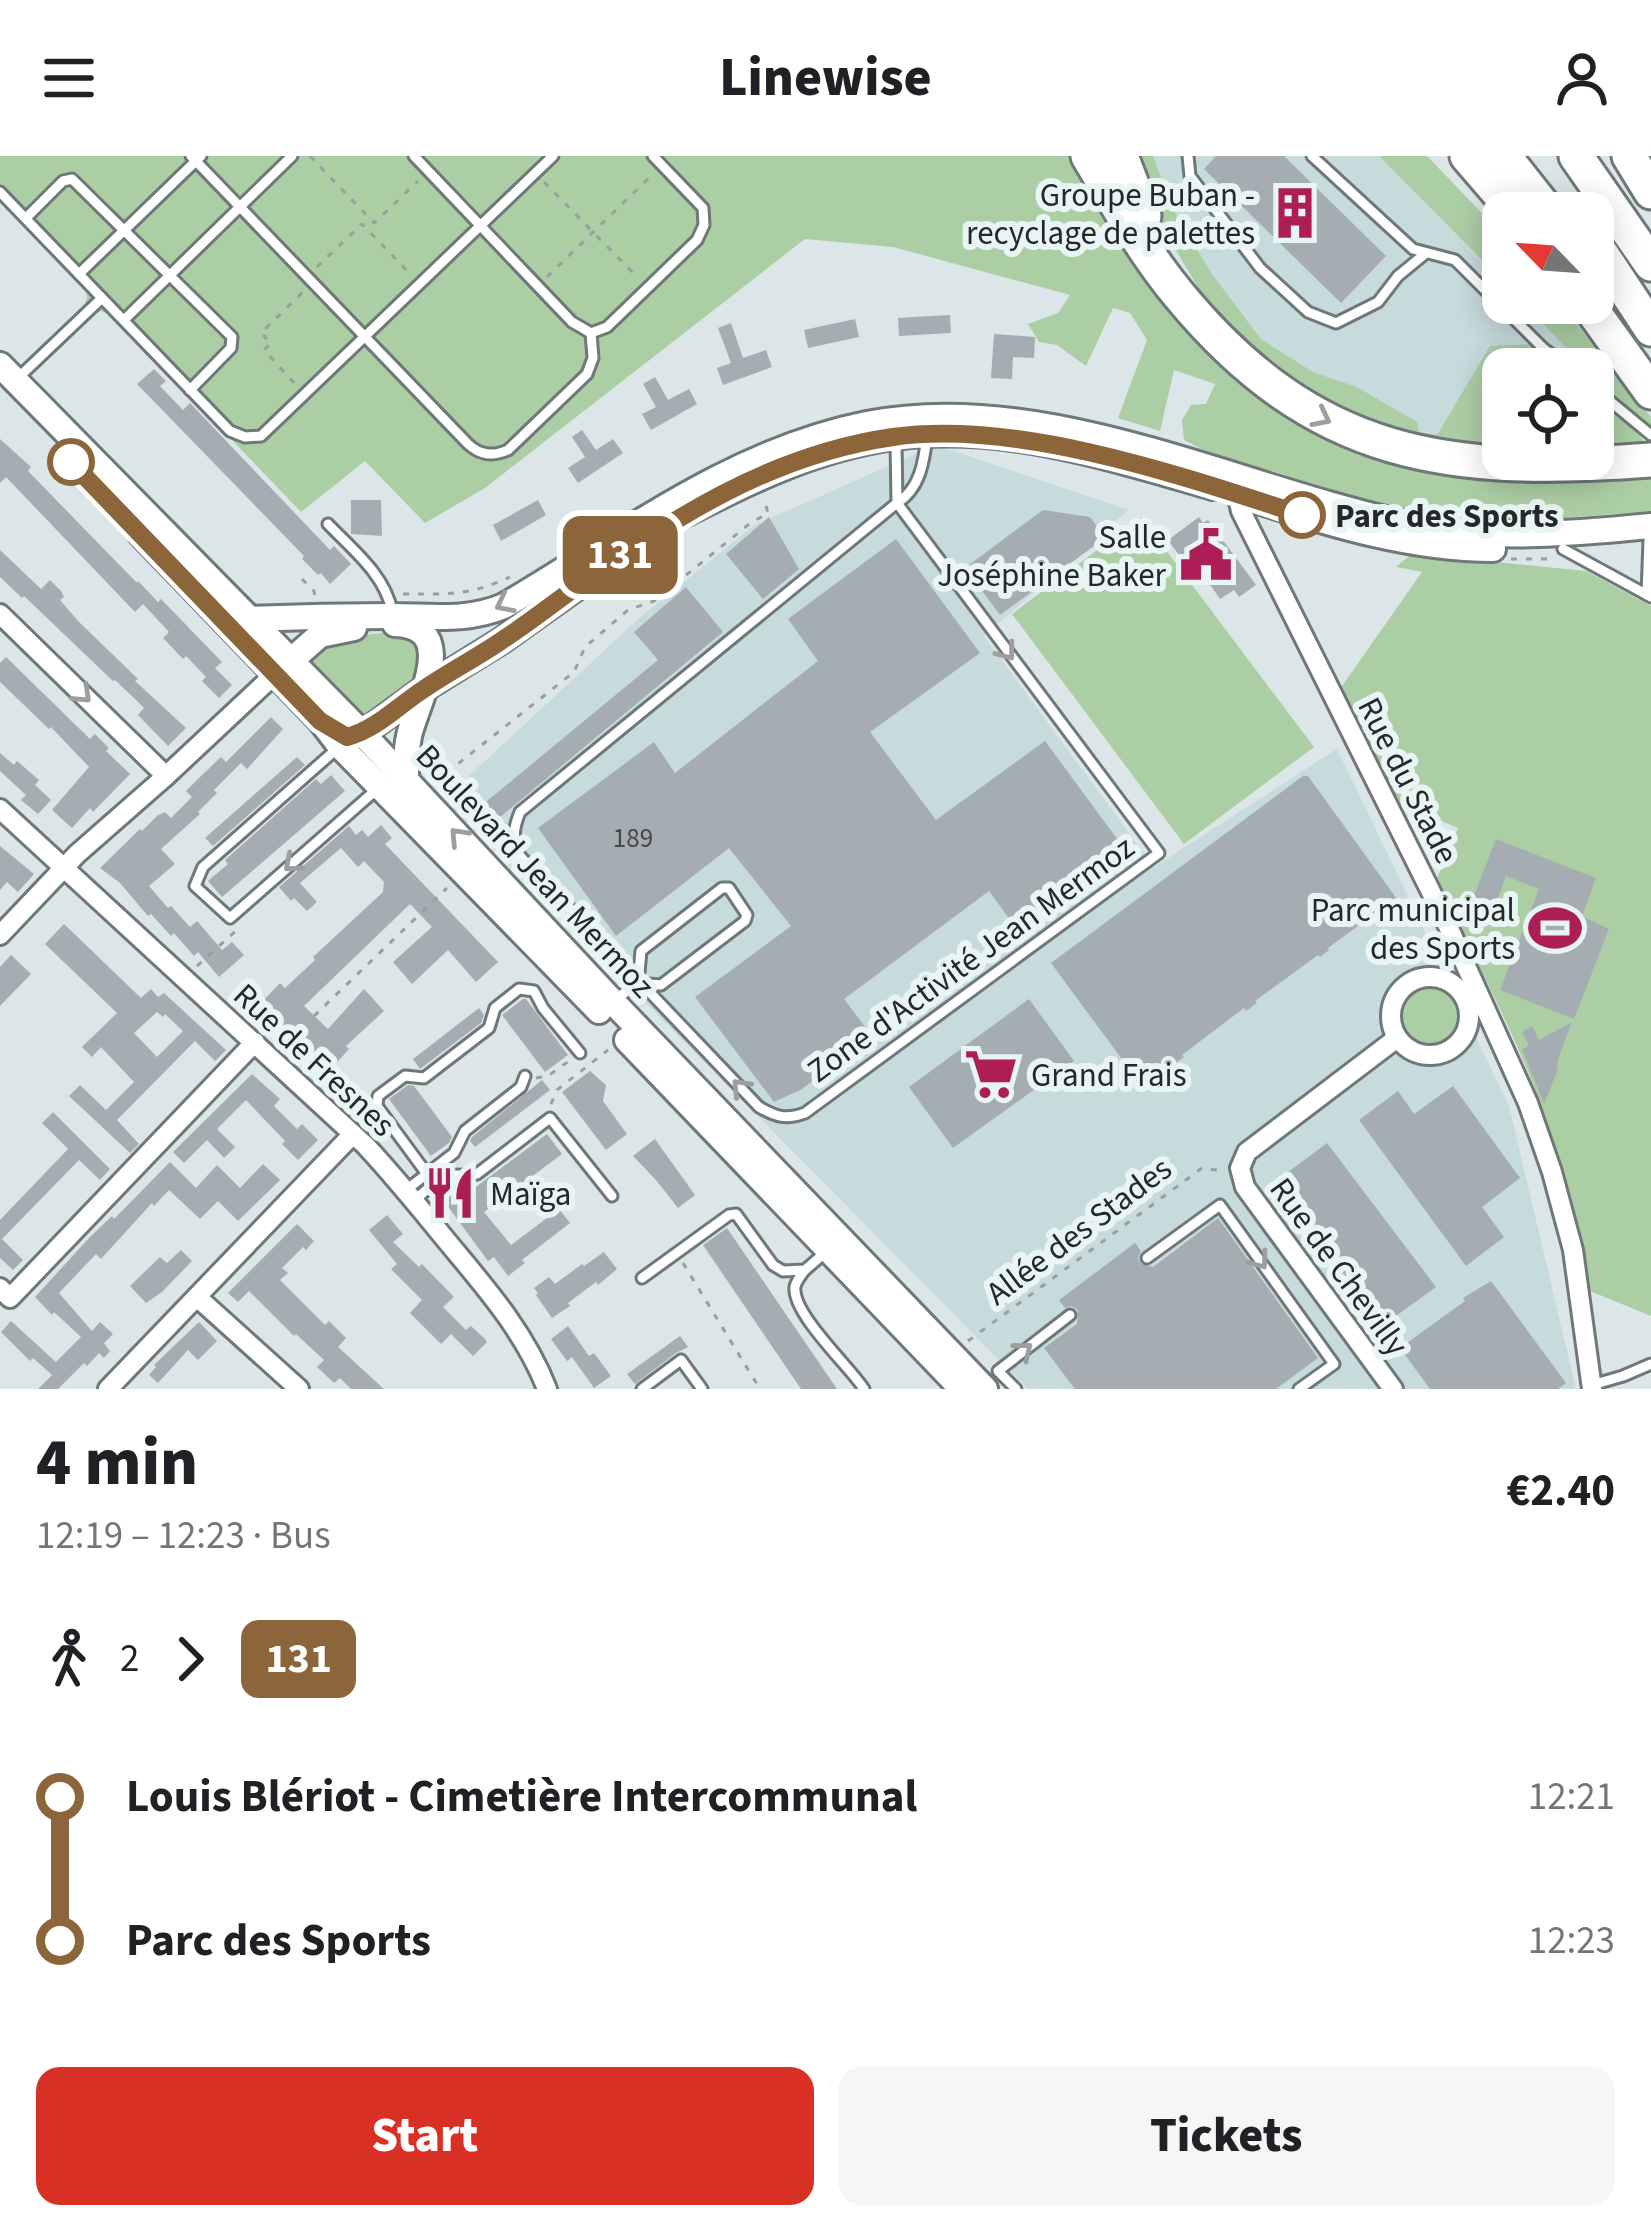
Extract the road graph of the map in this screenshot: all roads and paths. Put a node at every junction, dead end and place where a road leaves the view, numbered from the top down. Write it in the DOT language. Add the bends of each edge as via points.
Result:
graph roads {
  1 [pos="292,156"];
  2 [pos="310,156"];
  3 [pos="413,156"];
  4 [pos="553,156"];
  5 [pos="653,156"];
  6 [pos="1088,156"];
  7 [pos="1121,156"];
  8 [pos="1188,156"];
  9 [pos="1312,156"];
  10 [pos="1467,156"];
  11 [pos="1504,156"];
  12 [pos="1533,156"];
  13 [pos="1576,156"];
  14 [pos="1629,156"];
  15 [pos="196,158"];
  16 [pos="662,165"];
  17 [pos="429,172"];
  18 [pos="536,172"];
  19 [pos="0,191"];
  20 [pos="1498,192"];
  21 [pos="1533,192"];
  22 [pos="1559,192"];
  23 [pos="1651,192"];
  24 [pos="240,207"];
  25 [pos="26,218"];
  26 [pos="368,218"];
  27 [pos="374,223"];
  28 [pos="362,224"];
  29 [pos="482,226"];
  30 [pos="367,229"];
  31 [pos="124,230"];
  32 [pos="593,232"];
  33 [pos="1426,253"];
  34 [pos="1651,263"];
  35 [pos="1614,273"];
  36 [pos="79,274"];
  37 [pos="170,276"];
  38 [pos="310,279"];
  39 [pos="420,284"];
  40 [pos="538,285"];
  41 [pos="647,288"];
  42 [pos="1614,297"];
  43 [pos="102,298"];
  44 [pos="124,320"];
  45 [pos="1602,324"];
  46 [pos="1651,329"];
  47 [pos="591,333"];
  48 [pos="365,337"];
  49 [pos="1651,344"];
  50 [pos="1544,348"];
  51 [pos="1228,349"];
  52 [pos="5,378"];
  53 [pos="190,390"];
  54 [pos="1651,392"];
  55 [pos="305,394"];
  56 [pos="1614,404"];
  57 [pos="1020,421"];
  58 [pos="870,424"];
  59 [pos="927,435"];
  60 [pos="1651,435"];
  61 [pos="895,437"];
  62 [pos="1651,460"];
  63 [pos="1239,486"];
  64 [pos="764,499"];
  65 [pos="897,503"];
  66 [pos="328,524"];
  67 [pos="1650,536"];
  68 [pos="1563,549"];
  69 [pos="507,578"];
  70 [pos="302,579"];
  71 [pos="1649,596"];
  72 [pos="316,601"];
  73 [pos="0,614"];
  74 [pos="391,615"];
  75 [pos="246,619"];
  76 [pos="282,668"];
  77 [pos="425,688"];
  78 [pos="350,738"];
  79 [pos="166,776"];
  80 [pos="380,786"];
  81 [pos="413,787"];
  82 [pos="0,809"];
  83 [pos="64,868"];
  84 [pos="463,872"];
  85 [pos="230,918"];
  86 [pos="0,935"];
  87 [pos="1466,964"];
  88 [pos="1439,977"];
  89 [pos="185,978"];
  90 [pos="638,983"];
  91 [pos="612,1001"];
  92 [pos="1486,1012"];
  93 [pos="314,1016"];
  94 [pos="298,1034"];
  95 [pos="624,1037"];
  96 [pos="1397,1038"];
  97 [pos="1463,1039"];
  98 [pos="255,1042"];
  99 [pos="580,1053"];
  100 [pos="1507,1056"];
  101 [pos="276,1061"];
  102 [pos="524,1079"];
  103 [pos="550,1118"];
  104 [pos="353,1134"];
  105 [pos="760,1166"];
  106 [pos="427,1174"];
  107 [pos="1242,1180"];
  108 [pos="410,1196"];
  109 [pos="612,1196"];
  110 [pos="1220,1205"];
  111 [pos="828,1249"];
  112 [pos="676,1252"];
  113 [pos="1147,1258"];
  114 [pos="805,1270"];
  115 [pos="642,1278"];
  116 [pos="0,1288"];
  117 [pos="196,1297"];
  118 [pos="1070,1315"];
  119 [pos="952,1354"];
  120 [pos="1651,1364"];
  121 [pos="1592,1387"];
  122 [pos="108,1389"];
  123 [pos="299,1389"];
  124 [pos="548,1389"];
  125 [pos="642,1389"];
  126 [pos="702,1389"];
  127 [pos="760,1389"];
  128 [pos="865,1389"];
  129 [pos="962,1389"];
  130 [pos="985,1389"];
  131 [pos="1016,1389"];
  132 [pos="1299,1389"];
  133 [pos="1393,1389"];
  1 -- 24 [label="lane"];
  2 -- 26 [label="path"];
  3 -- 17 [label="lane"];
  4 -- 18 [label="lane"];
  5 -- 16 [label="lane"];
  6 -- 51 [label="highway" via="1169,283"];
  7 -- 51 [label="highway" via="1151,232"];
  8 -- 33 [label="lane" via="1190,176 1260,268 1307,312 1336,323 1378,302"];
  9 -- 33 [label="lane"];
  10 -- 20 [label="highway"];
  11 -- 21 [label="highway"];
  12 -- 22 [label="highway"];
  13 -- 34 [label="highway"];
  14 -- 23 [label="highway"];
  15 -- 24 [label="lane"];
  15 -- 31 [label="lane"];
  16 -- 32 [label="path"];
  16 -- 41 [label="lane" via="705,217 698,240"];
  17 -- 27 [label="path"];
  17 -- 29 [label="lane"];
  18 -- 29 [label="lane"];
  18 -- 32 [label="path"];
  19 -- 25 [label="lane"];
  24 -- 37 [label="lane"];
  24 -- 38 [label="lane"];
  25 -- 31 [label="lane" via="72,179"];
  25 -- 36 [label="lane"];
  26 -- 27 [label="path"];
  26 -- 28 [label="path"];
  27 -- 30 [label="path"];
  28 -- 30 [label="path"];
  28 -- 38 [label="path"];
  29 -- 39 [label="lane"];
  29 -- 40 [label="lane"];
  30 -- 39 [label="path"];
  31 -- 36 [label="lane"];
  31 -- 37 [label="lane"];
  32 -- 40 [label="path"];
  32 -- 41 [label="path"];
  33 -- 50 [label="lane" via="1455,260"];
  35 -- 46 [label="highway"];
  36 -- 43 [label="lane"];
  37 -- 44 [label="lane"];
  37 -- 53 [label="lane" via="233,342"];
  38 -- 48 [label="lane"];
  38 -- 55 [label="path" via="261,333 271,343 264,350"];
  39 -- 48 [label="lane"];
  40 -- 47 [label="lane"];
  41 -- 47 [label="lane"];
  42 -- 49 [label="highway"];
  43 -- 44 [label="lane"];
  43 -- 52 [label="lane"];
  44 -- 53 [label="lane"];
  45 -- 54 [label="highway"];
  47 -- 48 [label="lane" via="587,374 508,450 490,454 468,444"];
  48 -- 55 [label="lane"];
  51 -- 62 [label="highway, one-way" via="1300,406 1399,448 1504,465"];
  52 -- 75 [label="main road, Boulevard Jean Mermoz"];
  52 -- 76 [label="main road, Boulevard Jean Mermoz"];
  53 -- 55 [label="lane" via="230,431 252,438"];
  56 -- 60 [label="lane"];
  57 -- 58 [label="main road"];
  57 -- 59 [label="main road" via="947,424"];
  57 -- 63 [label="main road" via="1147,449"];
  58 -- 61 [label="main road"];
  58 -- 74 [label="main road, one-way" via="724,474 484,614"];
  59 -- 61 [label="main road"];
  59 -- 63 [label="main road" via="1064,447"];
  59 -- 65 [label="lane, Zone d'Activité Jean Mermoz" via="917,482"];
  61 -- 65 [label="lane"];
  61 -- 77 [label="main road" via="776,469 685,514"];
  63 -- 67 [label="main road" via="1400,523 1505,536"];
  63 -- 68 [label="main road" via="1302,515 1400,540"];
  63 -- 87 [label="street, Rue du Stade" via="1241,511"];
  64 -- 81 [label="path" via="768,514 654,601 628,610 585,647 574,672"];
  65 -- 90 [label="lane, Zone d'Activité Jean Mermoz" via="520,812 512,841 520,856"];
  65 -- 90 [label="lane, Zone d'Activité Jean Mermoz, one-way" via="1159,854 805,1114 789,1118 759,1107"];
  66 -- 74 [label="lane" via="375,573"];
  67 -- 68 [label="main road"];
  67 -- 71 [label="lane"];
  68 -- 71 [label="lane"];
  69 -- 74 [label="path"];
  70 -- 72 [label="path"];
  73 -- 79 [label="street, one-way"];
  74 -- 75 [label="main road"];
  74 -- 76 [label="main road" via="320,635"];
  74 -- 77 [label="main road" via="419,629 431,646"];
  75 -- 76 [label="main road, Boulevard Jean Mermoz"];
  76 -- 78 [label="main road, Boulevard Jean Mermoz"];
  76 -- 78 [label="main road, Boulevard Jean Mermoz" via="320,721"];
  76 -- 79 [label="street"];
  77 -- 78 [label="main road"];
  77 -- 81 [label="main road" via="409,735"];
  78 -- 80 [label="main road, Boulevard Jean Mermoz"];
  78 -- 81 [label="main road, Boulevard Jean Mermoz"];
  78 -- 85 [label="lane" via="203,868 195,886"];
  79 -- 83 [label="street"];
  80 -- 84 [label="main road, Boulevard Jean Mermoz"];
  80 -- 85 [label="lane, one-way"];
  91 -- 81 [label="main road, Boulevard Jean Mermoz, one-way"];
  82 -- 83 [label="street, Rue de Fresnes"];
  83 -- 86 [label="street"];
  83 -- 89 [label="street, Rue de Fresnes"];
  84 -- 93 [label="path"];
  84 -- 95 [label="main road, Boulevard Jean Mermoz"];
  85 -- 89 [label="path" via="239,928"];
  87 -- 88 [label="street"];
  87 -- 92 [label="street, Rue du Stade"];
  88 -- 96 [label="street" via="1415,979 1397,994 1390,1016"];
  88 -- 97 [label="street" via="1467,1001"];
  89 -- 98 [label="street, Rue de Fresnes"];
  90 -- 90 [label="lane" via="661,985 745,922 729,888 641,951"];
  90 -- 91 [label="lane"];
  91 -- 105 [label="main road, Boulevard Jean Mermoz"];
  92 -- 97 [label="street"];
  92 -- 100 [label="street, Rue du Stade"];
  94 -- 101 [label="path"];
  95 -- 103 [label="path" via="557,1090"];
  95 -- 105 [label="main road, Boulevard Jean Mermoz"];
  96 -- 97 [label="street" via="1430,1056"];
  96 -- 107 [label="street, Rue de Chevilly" via="1247,1152"];
  97 -- 100 [label="street"];
  98 -- 101 [label="street, Rue de Fresnes"];
  98 -- 116 [label="street" via="10,1298"];
  99 -- 102 [label="path" via="548,1076"];
  99 -- 106 [label="lane" via="534,991 519,989 495,1008 489,1028 424,1078 405,1076 378,1096 377,1106"];
  100 -- 121 [label="street, Rue du Stade" via="1568,1232"];
  101 -- 104 [label="street, Rue de Fresnes"];
  102 -- 106 [label="lane"];
  103 -- 108 [label="lane" via="477,1174 445,1177"];
  103 -- 109 [label="lane"];
  104 -- 108 [label="street, Rue de Fresnes"];
  104 -- 117 [label="street"];
  105 -- 111 [label="main road"];
  105 -- 119 [label="main road"];
  106 -- 108 [label="lane"];
  107 -- 110 [label="lane"];
  107 -- 119 [label="path, Allée des Stades" via="1202,1168"];
  107 -- 133 [label="street, Rue de Chevilly"];
  108 -- 124 [label="street, Rue de Fresnes" via="525,1340"];
  110 -- 113 [label="lane"];
  110 -- 132 [label="lane, one-way" via="1334,1364"];
  111 -- 114 [label="lane"];
  111 -- 129 [label="main road"];
  112 -- 114 [label="lane" via="736,1214 773,1265"];
  112 -- 115 [label="lane"];
  112 -- 127 [label="path"];
  114 -- 128 [label="lane" via="796,1299"];
  117 -- 122 [label="street"];
  117 -- 123 [label="street"];
  131 -- 118 [label="lane, one-way" via="998,1371"];
  119 -- 130 [label="main road"];
  120 -- 121 [label="lane"];
  125 -- 126 [label="lane" via="682,1360"];
}
